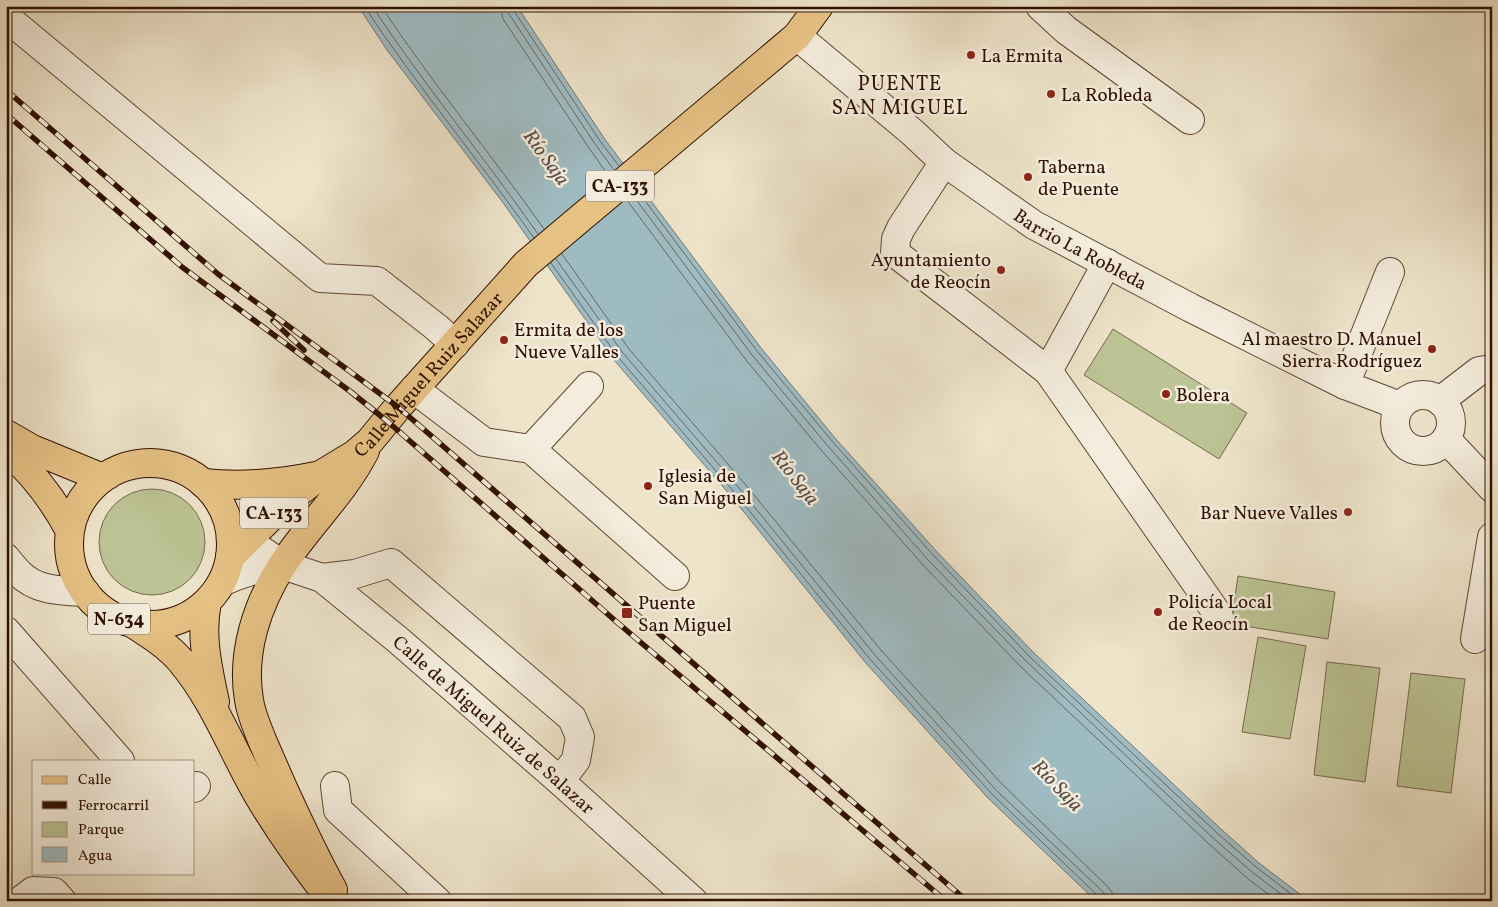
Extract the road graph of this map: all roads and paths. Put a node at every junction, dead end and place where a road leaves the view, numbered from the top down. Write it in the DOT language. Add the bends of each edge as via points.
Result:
graph roads {
  1 [pos="1040,6"];
  2 [pos="6,16"];
  3 [pos="810,16"];
  4 [pos="1190,120"];
  5 [pos="944,162"];
  6 [pos="1107,263"];
  7 [pos="1390,272"];
  8 [pos="455,344"];
  9 [pos="1492,369"];
  10 [pos="1048,371"];
  11 [pos="1345,385"];
  12 [pos="589,386"];
  13 [pos="414,389"];
  14 [pos="1440,400"];
  15 [pos="1400,406"];
  16 [pos="6,434"];
  17 [pos="1447,440"];
  18 [pos="370,441"];
  19 [pos="6,449"];
  20 [pos="532,449"];
  21 [pos="322,474"];
  22 [pos="108,475"];
  23 [pos="203,484"];
  24 [pos="1492,488"];
  25 [pos="70,531"];
  26 [pos="1492,537"];
  27 [pos="227,562"];
  28 [pos="8,563"];
  29 [pos="283,565"];
  30 [pos="676,576"];
  31 [pos="322,578"];
  32 [pos="85,592"];
  33 [pos="1219,616"];
  34 [pos="131,623"];
  35 [pos="6,631"];
  36 [pos="1475,639"];
  37 [pos="223,727"];
  38 [pos="119,760"];
  39 [pos="560,781"];
  40 [pos="335,786"];
  41 [pos="20,901"];
  42 [pos="62,901"];
  43 [pos="332,901"];
  44 [pos="338,901"];
  45 [pos="437,901"];
  46 [pos="694,901"];
  1 -- 4 [label="street" via="1066,30"];
  2 -- 8 [label="street" via="320,278 377,281"];
  3 -- 5 [label="street, Barrio La Robleda" via="912,132"];
  3 -- 8 [label="main road, Calle Miguel Ruiz Salazar / CA-133" via="714,107 526,264"];
  5 -- 6 [label="street, Barrio La Robleda" via="1034,225"];
  5 -- 10 [label="street" via="901,228 895,253"];
  6 -- 10 [label="street"];
  6 -- 11 [label="street, Barrio La Robleda"];
  7 -- 11 [label="street"];
  8 -- 13 [label="main road, Calle Miguel Ruiz Salazar / CA-133"];
  9 -- 14 [label="street" via="1479,371"];
  10 -- 33 [label="street"];
  11 -- 15 [label="street, Barrio La Robleda"];
  12 -- 20 [label="street"];
  13 -- 18 [label="main road, Calle Miguel Ruiz Salazar / CA-133"];
  13 -- 20 [label="street" via="484,442"];
  14 -- 15 [label="street" via="1430,395 1419,395"];
  14 -- 17 [label="street" via="1452,419"];
  15 -- 17 [label="street" via="1395,428 1406,447 1416,452 1428,452"];
  16 -- 22 [label="main road" via="73,466 101,476"];
  17 -- 24 [label="street"];
  18 -- 21 [label="main road, Calle Miguel Ruiz Salazar / CA-133"];
  18 -- 29 [label="main road" via="343,487"];
  19 -- 25 [label="main road, N-634" via="46,490"];
  20 -- 30 [label="street"];
  21 -- 23 [label="main road, Calle Miguel Ruiz Salazar / CA-133" via="279,483"];
  21 -- 27 [label="main road, Calle Miguel Ruiz Salazar / CA-133" via="286,502"];
  22 -- 23 [label="main road, N-634" via="132,466 157,464 182,470"];
  22 -- 25 [label="main road, N-634" via="87,493"];
  23 -- 27 [label="main road, N-634" via="220,504"];
  25 -- 32 [label="main road, N-634" via="71,563"];
  26 -- 36 [label="street"];
  27 -- 29 [label="street"];
  27 -- 29 [label="street" via="251,570"];
  27 -- 34 [label="main road, N-634" via="197,611 172,622"];
  27 -- 37 [label="main road, N-634" via="204,619 205,654"];
  28 -- 32 [label="street" via="41,587"];
  29 -- 31 [label="street, Calle de Miguel Ruiz de Salazar"];
  29 -- 44 [label="main road" via="252,631 247,678 249,701 278,777"];
  31 -- 39 [label="street, Calle de Miguel Ruiz de Salazar"];
  31 -- 39 [label="street" via="355,574 391,563 572,718 580,737 576,760"];
  32 -- 34 [label="main road, N-634" via="105,612"];
  34 -- 37 [label="main road, N-634" via="166,646 179,659"];
  35 -- 38 [label="street"];
  37 -- 43 [label="main road, N-634" via="283,834"];
  39 -- 46 [label="street, Calle de Miguel Ruiz de Salazar"];
  40 -- 45 [label="street" via="338,810"];
  41 -- 42 [label="street" via="33,891 54,892"];
}
